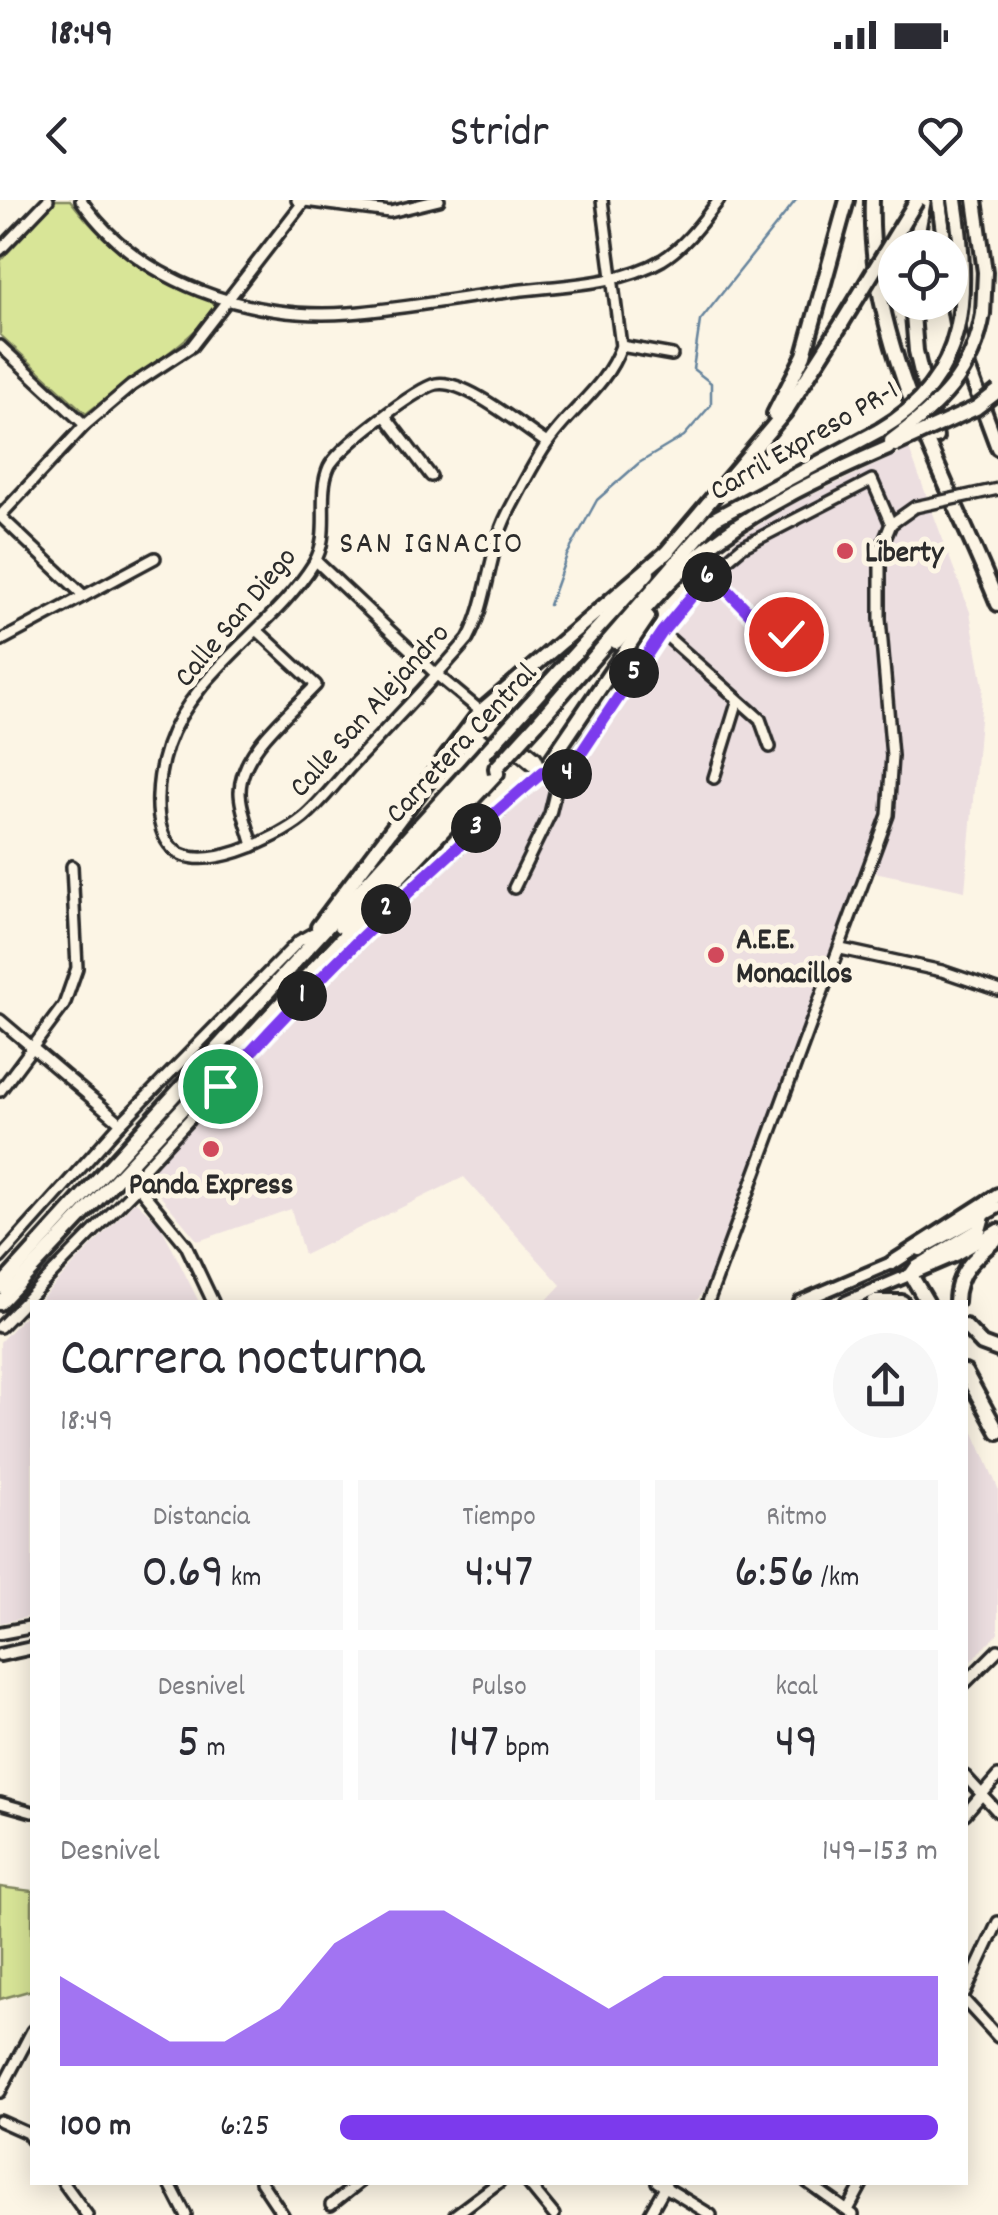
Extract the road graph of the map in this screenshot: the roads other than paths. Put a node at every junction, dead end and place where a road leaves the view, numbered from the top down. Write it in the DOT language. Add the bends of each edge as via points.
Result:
graph roads {
  1 [pos="48,200"];
  2 [pos="81,200"];
  3 [pos="438,200"];
  4 [pos="602,200"];
  5 [pos="720,200"];
  6 [pos="847,200"];
  7 [pos="872,200"];
  8 [pos="920,200"];
  9 [pos="939,200"];
  10 [pos="955,200"];
  11 [pos="975,200"];
  12 [pos="302,201"];
  13 [pos="916,230"];
  14 [pos="943,230"];
  15 [pos="0,250"];
  16 [pos="613,277"];
  17 [pos="231,301"];
  18 [pos="914,320"];
  19 [pos="956,320"];
  20 [pos="0,346"];
  21 [pos="620,346"];
  22 [pos="672,355"];
  23 [pos="998,391"];
  24 [pos="386,417"];
  25 [pos="85,425"];
  26 [pos="547,443"];
  27 [pos="758,443"];
  28 [pos="889,444"];
  29 [pos="998,448"];
  30 [pos="431,476"];
  31 [pos="949,484"];
  32 [pos="998,488"];
  33 [pos="0,516"];
  34 [pos="891,524"];
  35 [pos="668,551"];
  36 [pos="155,558"];
  37 [pos="316,562"];
  38 [pos="711,573"];
  39 [pos="676,577"];
  40 [pos="84,596"];
  41 [pos="998,604"];
  42 [pos="257,630"];
  43 [pos="662,632"];
  44 [pos="0,641"];
  45 [pos="799,662"];
  46 [pos="437,675"];
  47 [pos="738,700"];
  48 [pos="480,712"];
  49 [pos="533,720"];
  50 [pos="770,747"];
  51 [pos="491,763"];
  52 [pos="543,772"];
  53 [pos="714,778"];
  54 [pos="557,785"];
  55 [pos="253,846"];
  56 [pos="72,866"];
  57 [pos="514,888"];
  58 [pos="312,933"];
  59 [pos="842,949"];
  60 [pos="998,990"];
  61 [pos="254,1011"];
  62 [pos="0,1020"];
  63 [pos="31,1047"];
  64 [pos="0,1091"];
  65 [pos="121,1124"];
  66 [pos="137,1182"];
  67 [pos="998,1195"];
  68 [pos="998,1206"];
  69 [pos="983,1216"];
  70 [pos="998,1230"];
  71 [pos="998,1238"];
  72 [pos="0,1258"];
  73 [pos="892,1263"];
  74 [pos="911,1276"];
  75 [pos="16,1285"];
  76 [pos="0,1287"];
  77 [pos="212,1300"];
  78 [pos="709,1300"];
  79 [pos="805,1300"];
  80 [pos="851,1300"];
  81 [pos="925,1300"];
  82 [pos="956,1300"];
  83 [pos="0,1303"];
  84 [pos="0,1312"];
  85 [pos="0,1326"];
  86 [pos="968,1329"];
  87 [pos="998,1350"];
  88 [pos="968,1377"];
  89 [pos="998,1432"];
  90 [pos="30,1626"];
  91 [pos="0,1633"];
  92 [pos="30,1648"];
  93 [pos="998,1650"];
  94 [pos="0,1655"];
  95 [pos="968,1680"];
  96 [pos="998,1776"];
  97 [pos="968,1779"];
  98 [pos="982,1791"];
  99 [pos="0,1803"];
  100 [pos="968,1810"];
  101 [pos="30,1811"];
  102 [pos="998,1812"];
  103 [pos="998,1922"];
  104 [pos="968,1987"];
  105 [pos="968,2004"];
  106 [pos="30,2035"];
  107 [pos="998,2037"];
  108 [pos="0,2092"];
  109 [pos="0,2121"];
  110 [pos="30,2132"];
  111 [pos="66,2185"];
  112 [pos="171,2185"];
  113 [pos="263,2185"];
  114 [pos="357,2185"];
  115 [pos="495,2185"];
  116 [pos="529,2185"];
  117 [pos="663,2185"];
  118 [pos="664,2185"];
  119 [pos="812,2185"];
  120 [pos="862,2185"];
  121 [pos="331,2205"];
  122 [pos="851,2212"];
  123 [pos="183,2214"];
  124 [pos="708,2214"];
  125 [pos="87,2215"];
  126 [pos="283,2215"];
  127 [pos="454,2215"];
  128 [pos="554,2215"];
  129 [pos="649,2215"];
  1 -- 15 [label="street"];
  2 -- 17 [label="street" via="124,248 171,279"];
  3 -- 12 [label="street" via="390,212"];
  4 -- 16 [label="street"];
  5 -- 16 [label="street" via="688,240 660,261"];
  6 -- 27 [label="highway" via="804,356"];
  7 -- 31 [label="highway" via="874,272 887,332"];
  8 -- 13 [label="highway"];
  8 -- 27 [label="highway, Carretera Central, bridge" via="785,412"];
  9 -- 14 [label="highway"];
  10 -- 49 [label="highway, Carril Expreso PR-1, bridge" via="965,270 956,336 919,400 880,430 728,508"];
  11 -- 28 [label="highway, bridge" via="984,272 976,344 956,386"];
  12 -- 17 [label="street"];
  16 -- 17 [label="street" via="346,314"];
  16 -- 21 [label="street"];
  17 -- 25 [label="street" via="192,346"];
  18 -- 31 [label="highway"];
  19 -- 29 [label="highway"];
  20 -- 25 [label="street"];
  21 -- 22 [label="street"];
  21 -- 26 [label="street, Calle San Alejandro" via="598,387"];
  23 -- 28 [label="highway, Carretera Central, bridge" via="976,408"];
  24 -- 26 [label="street, Calle San Diego" via="432,384 453,382"];
  24 -- 30 [label="street"];
  24 -- 37 [label="street, Calle San Diego" via="328,468"];
  25 -- 33 [label="street"];
  26 -- 46 [label="street, Calle San Alejandro" via="505,518 478,621"];
  27 -- 35 [label="highway, Carretera Central"];
  28 -- 39 [label="highway, Carretera Central" via="729,532"];
  31 -- 41 [label="highway"];
  32 -- 34 [label="street, bridge" via="915,507"];
  33 -- 40 [label="street"];
  34 -- 38 [label="street" via="872,480 742,547"];
  34 -- 59 [label="street" via="880,550 892,756 888,815"];
  35 -- 48 [label="highway"];
  35 -- 49 [label="highway, Carretera Central"];
  36 -- 40 [label="street"];
  37 -- 42 [label="street, Calle San Diego"];
  37 -- 46 [label="street"];
  38 -- 43 [label="street"];
  38 -- 45 [label="street" via="758,622 784,633 799,651"];
  39 -- 49 [label="highway, Carretera Central"];
  39 -- 52 [label="highway"];
  40 -- 44 [label="street"];
  42 -- 55 [label="street" via="316,685 242,774 240,796"];
  42 -- 55 [label="street, Calle San Diego" via="196,696 168,744 159,783 159,816 168,844 182,856 199,861"];
  43 -- 47 [label="street"];
  43 -- 54 [label="street"];
  46 -- 48 [label="street"];
  46 -- 55 [label="street, Calle San Alejandro" via="302,819"];
  47 -- 50 [label="street" via="760,719"];
  47 -- 53 [label="street"];
  48 -- 52 [label="street" via="536,756"];
  48 -- 58 [label="highway"];
  49 -- 51 [label="highway, Carretera Central, bridge"];
  49 -- 51 [label="highway, Carretera Central, bridge"];
  51 -- 61 [label="highway, Carretera Central"];
  51 -- 75 [label="highway, Carretera Central"];
  52 -- 54 [label="street"];
  52 -- 66 [label="street" via="357,938"];
  54 -- 57 [label="street"];
  56 -- 63 [label="street" via="77,968 64,1004"];
  58 -- 61 [label="highway" via="254,1002"];
  58 -- 65 [label="street"];
  59 -- 60 [label="street"];
  59 -- 78 [label="street"];
  61 -- 76 [label="highway, Carretera Central"];
  62 -- 63 [label="street"];
  63 -- 64 [label="street"];
  63 -- 65 [label="street"];
  65 -- 72 [label="street"];
  66 -- 77 [label="street" via="186,1246"];
  66 -- 85 [label="street"];
  67 -- 73 [label="highway"];
  68 -- 69 [label="main road"];
  69 -- 73 [label="main road"];
  69 -- 74 [label="highway" via="979,1230 922,1260"];
  70 -- 74 [label="main road"];
  71 -- 82 [label="highway" via="967,1266"];
  73 -- 79 [label="main road"];
  74 -- 80 [label="main road"];
  74 -- 81 [label="highway"];
  75 -- 83 [label="highway, Carretera Central"];
  75 -- 84 [label="highway"];
  86 -- 87 [label="highway"];
  88 -- 89 [label="highway"];
  90 -- 91 [label="main road"];
  92 -- 94 [label="main road"];
  93 -- 95 [label="street"];
  96 -- 98 [label="street"];
  97 -- 98 [label="street"];
  98 -- 100 [label="street"];
  98 -- 102 [label="street"];
  99 -- 101 [label="street"];
  103 -- 104 [label="street"];
  105 -- 107 [label="street"];
  106 -- 108 [label="street"];
  109 -- 110 [label="street"];
  111 -- 125 [label="street"];
  112 -- 123 [label="street"];
  113 -- 126 [label="street"];
  114 -- 121 [label="street"];
  115 -- 127 [label="street"];
  116 -- 128 [label="street"];
  117 -- 129 [label="street"];
  118 -- 124 [label="street"];
  119 -- 122 [label="street"];
  120 -- 122 [label="street"];
}
